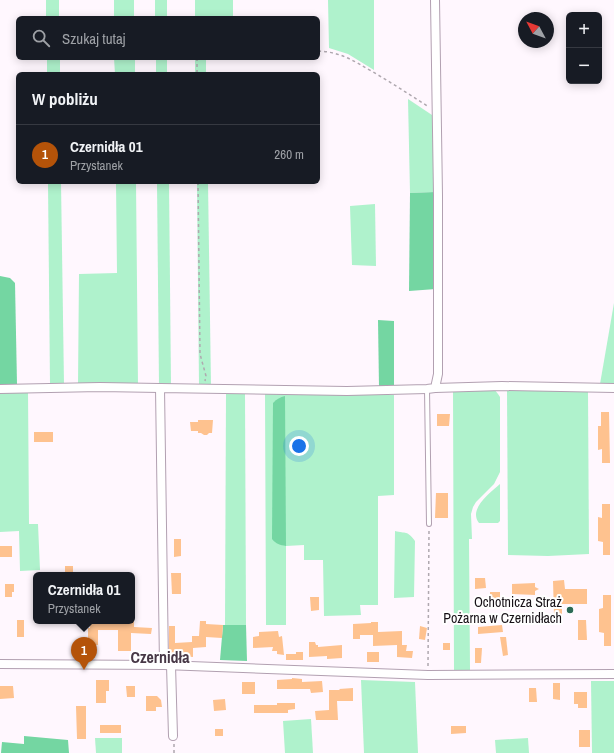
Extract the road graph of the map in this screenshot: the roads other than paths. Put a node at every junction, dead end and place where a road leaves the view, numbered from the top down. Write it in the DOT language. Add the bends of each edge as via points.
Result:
graph roads {
  1 [pos="435,0"];
  2 [pos="160,388"];
  3 [pos="431,388"];
  4 [pos="614,388"];
  5 [pos="0,389"];
  6 [pos="429,524"];
  7 [pos="0,664"];
  8 [pos="168,665"];
  9 [pos="614,674"];
  10 [pos="173,736"];
  1 -- 3 [label="street" via="438,374"];
  2 -- 3 [label="street" via="347,391"];
  2 -- 5 [label="street"];
  2 -- 8 [label="street"];
  3 -- 4 [label="street"];
  3 -- 6 [label="lane"];
  7 -- 8 [label="street"];
  8 -- 9 [label="street" via="428,675"];
  8 -- 10 [label="street"];
}
